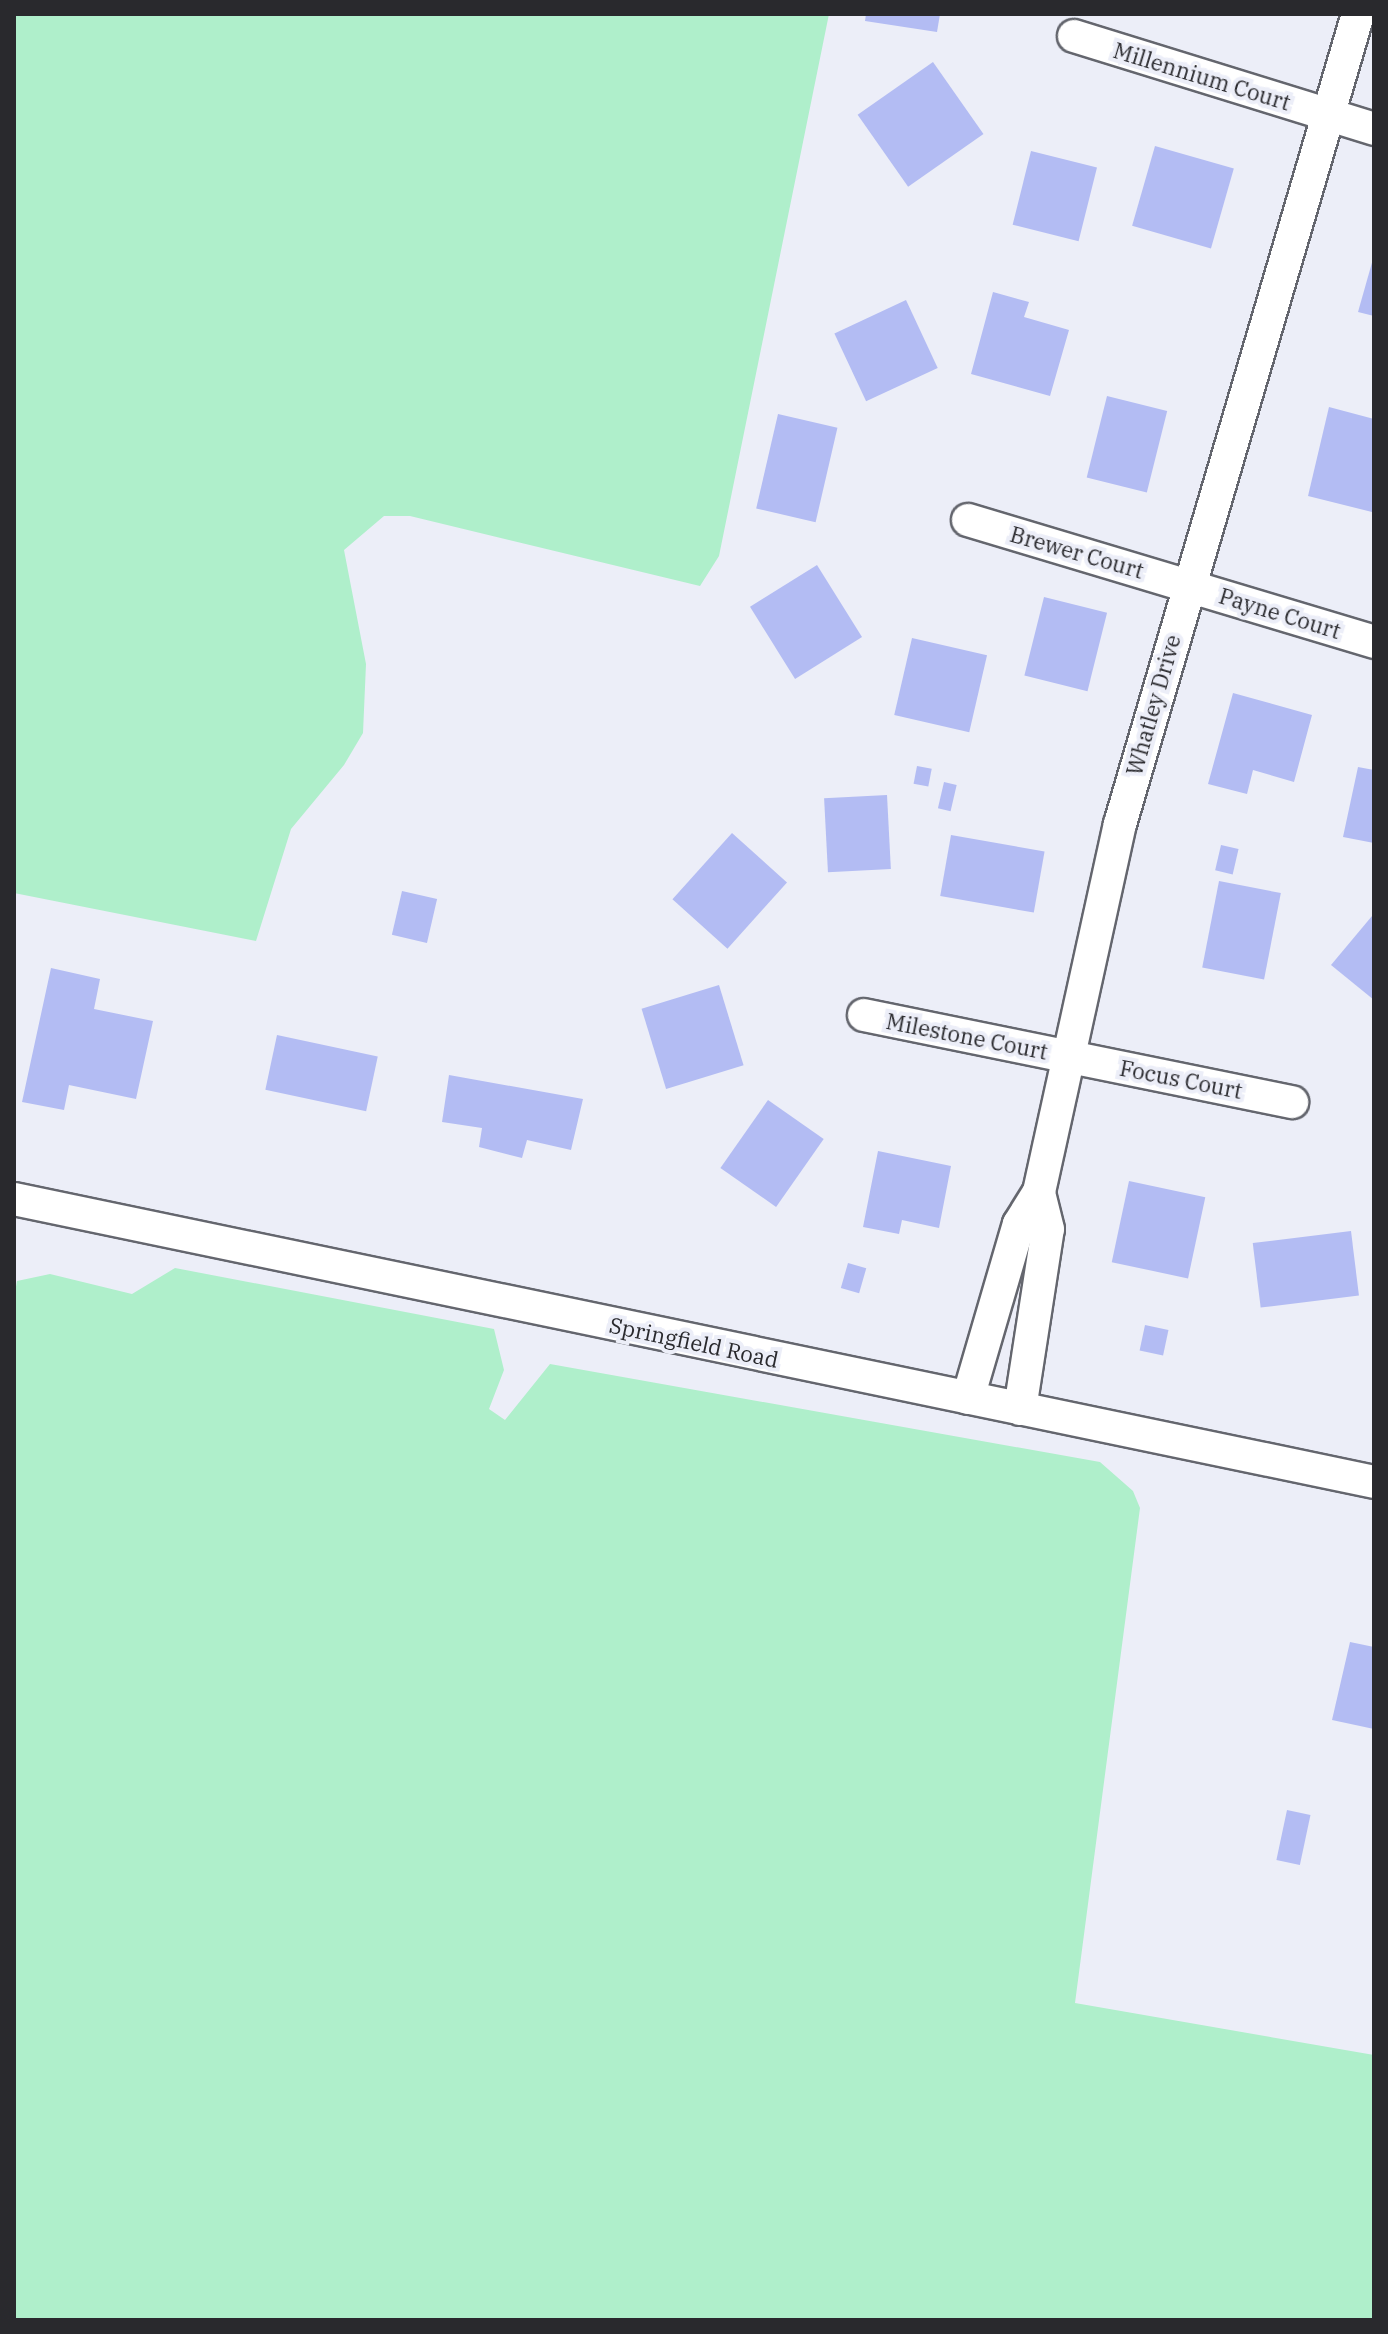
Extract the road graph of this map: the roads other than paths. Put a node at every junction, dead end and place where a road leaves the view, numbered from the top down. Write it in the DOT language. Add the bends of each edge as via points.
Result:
graph roads {
  1 [pos="1358,14"];
  2 [pos="1074,36"];
  3 [pos="1329,116"];
  4 [pos="1374,129"];
  5 [pos="968,520"];
  6 [pos="1186,584"];
  7 [pos="1374,642"];
  8 [pos="864,1015"];
  9 [pos="1070,1057"];
  10 [pos="1292,1102"];
  11 [pos="1039,1192"];
  12 [pos="14,1199"];
  13 [pos="968,1398"];
  14 [pos="1020,1409"];
  15 [pos="1374,1482"];
  1 -- 3 [label="street, Whatley Drive"];
  2 -- 3 [label="street, Millennium Court"];
  3 -- 4 [label="street, Millennium Court"];
  3 -- 6 [label="street, Whatley Drive"];
  5 -- 6 [label="street, Brewer Court"];
  6 -- 7 [label="street, Payne Court"];
  6 -- 9 [label="street, Whatley Drive" via="1120,824"];
  8 -- 9 [label="street, Milestone Court"];
  9 -- 10 [label="street, Focus Court"];
  9 -- 11 [label="street, Whatley Drive"];
  11 -- 13 [label="street" via="1019,1224"];
  11 -- 14 [label="street, Whatley Drive" via="1048,1229"];
  12 -- 13 [label="street, Springfield Road"];
  13 -- 14 [label="street, Springfield Road"];
  14 -- 15 [label="street, Springfield Road"];
}
